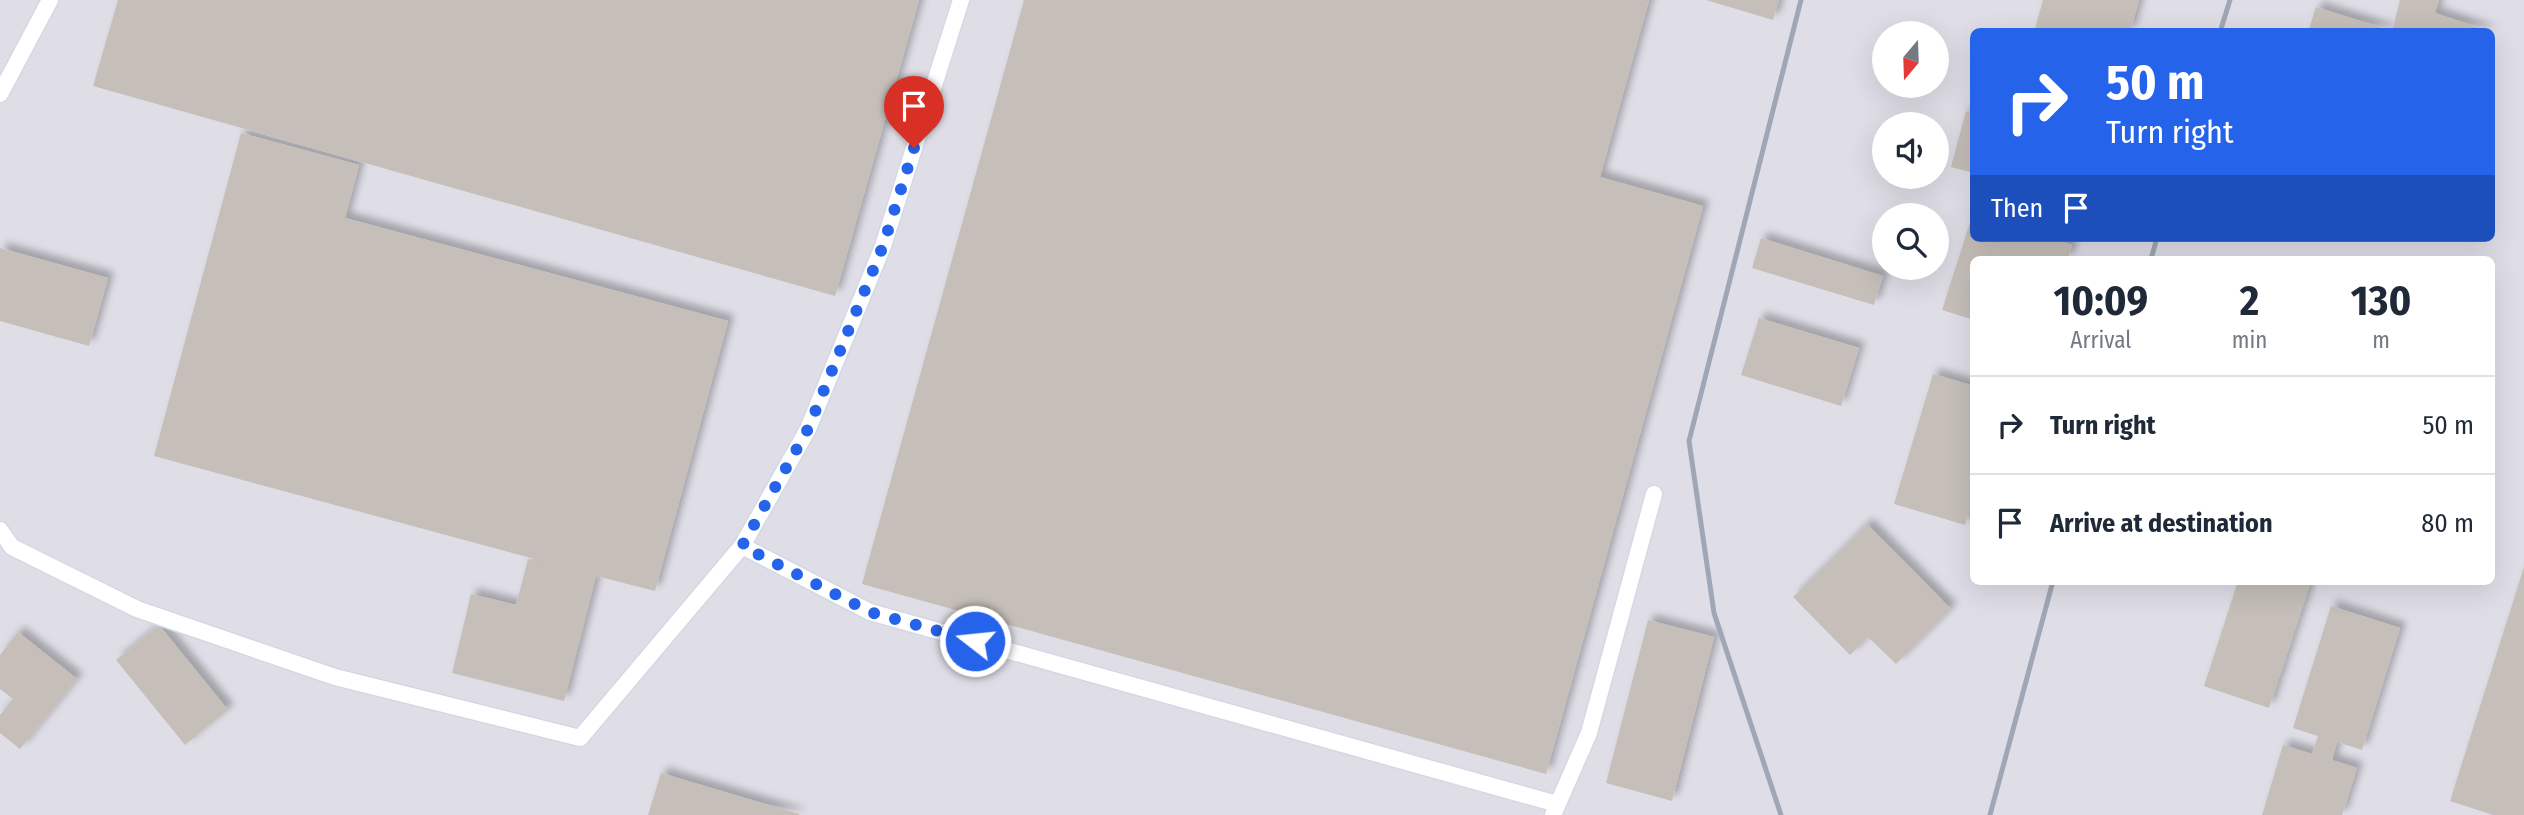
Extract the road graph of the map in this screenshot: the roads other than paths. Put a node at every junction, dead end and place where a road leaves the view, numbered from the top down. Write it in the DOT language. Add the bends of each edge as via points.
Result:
graph roads {
  1 [pos="50,0"];
  2 [pos="961,0"];
  3 [pos="0,94"];
  4 [pos="1654,494"];
  5 [pos="0,530"];
  6 [pos="742,546"];
  7 [pos="1555,810"];
  1 -- 3 [label="lane"];
  2 -- 6 [label="lane" via="878,258 808,429"];
  4 -- 7 [label="lane" via="1589,733"];
  5 -- 6 [label="lane" via="12,547 137,609 335,677 580,738"];
  6 -- 7 [label="lane" via="870,612"];
}
